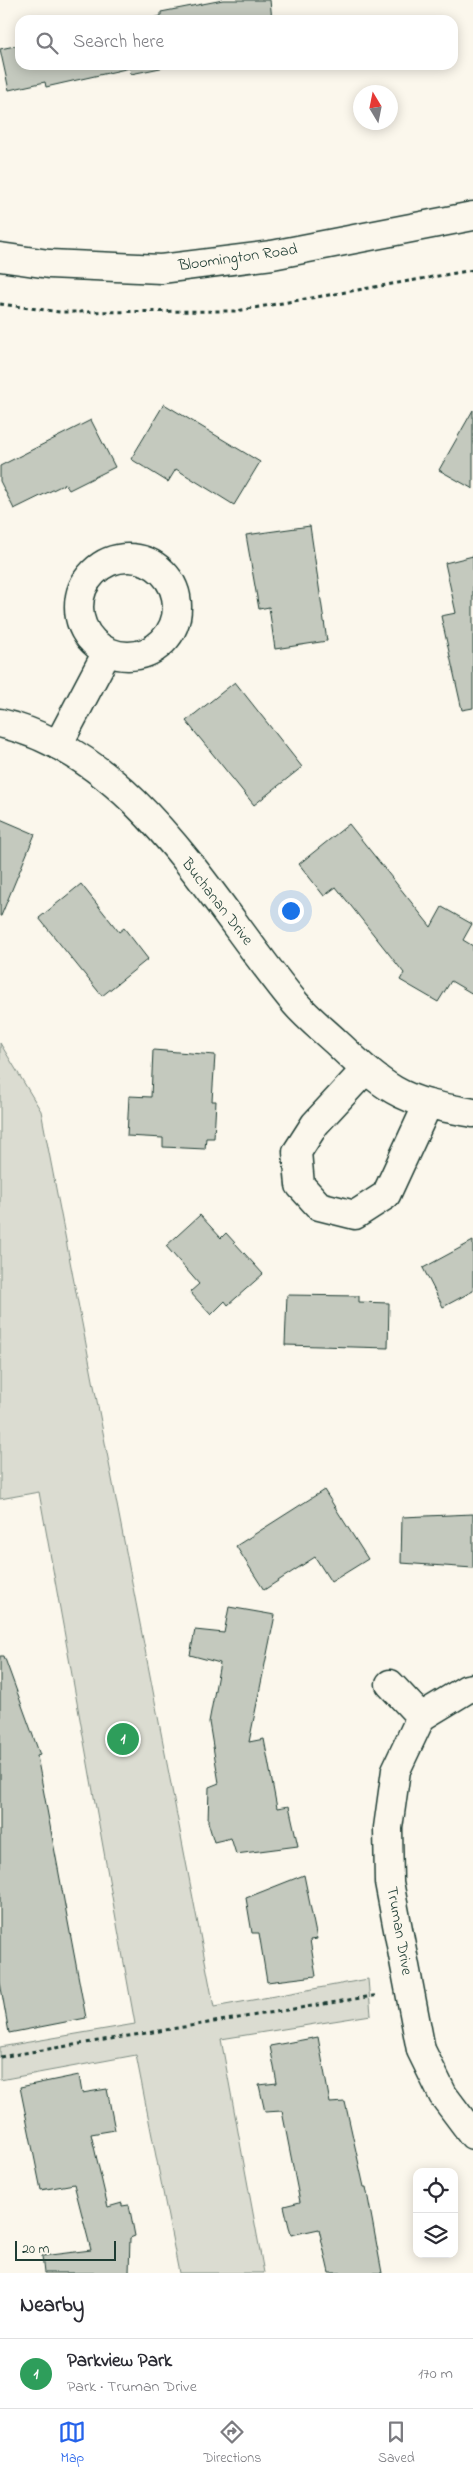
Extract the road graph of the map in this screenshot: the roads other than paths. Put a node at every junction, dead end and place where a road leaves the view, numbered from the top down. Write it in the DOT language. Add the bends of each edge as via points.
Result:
graph roads {
  1 [pos="473,216"];
  2 [pos="0,257"];
  3 [pos="106,652"];
  4 [pos="0,723"];
  5 [pos="58,745"];
  6 [pos="365,1070"];
  7 [pos="428,1104"];
  8 [pos="473,1113"];
  9 [pos="390,1684"];
  10 [pos="473,1688"];
  11 [pos="421,1717"];
  12 [pos="473,2136"];
  1 -- 2 [label="street, Bloomington Road" via="272,255 161,269 49,264"];
  3 -- 5 [label="street"];
  4 -- 5 [label="street, Buchanan Drive" via="18,727"];
  5 -- 6 [label="street, Buchanan Drive" via="104,774 144,811 296,1004"];
  6 -- 7 [label="street, Buchanan Drive" via="395,1091"];
  6 -- 7 [label="street" via="315,1124 297,1152 300,1185 319,1206 355,1215 386,1195"];
  7 -- 8 [label="street, Buchanan Drive"];
  9 -- 11 [label="street"];
  10 -- 11 [label="street"];
  11 -- 12 [label="street, Truman Drive" via="396,1770 388,1828 389,1882 421,2050 443,2096"];
}
